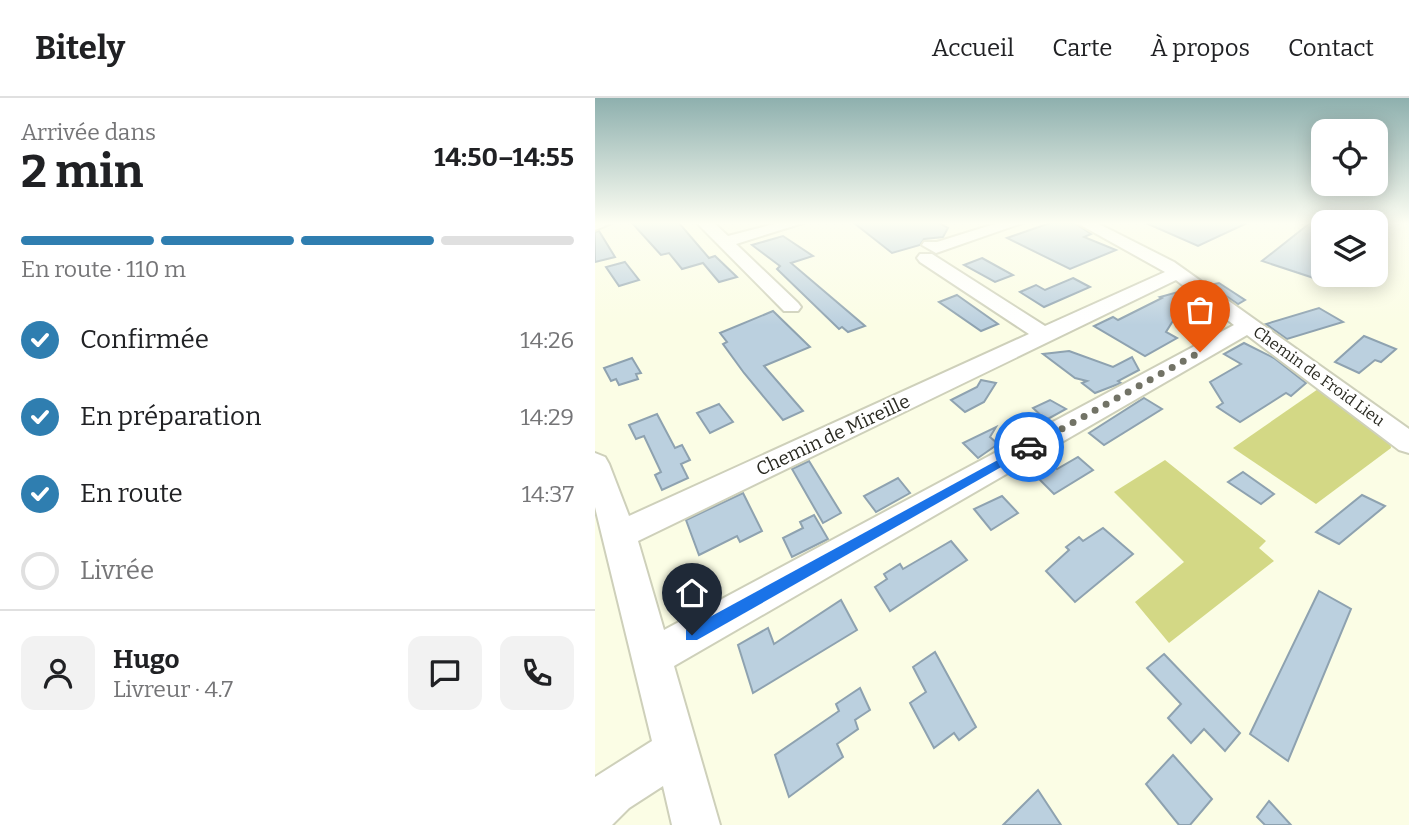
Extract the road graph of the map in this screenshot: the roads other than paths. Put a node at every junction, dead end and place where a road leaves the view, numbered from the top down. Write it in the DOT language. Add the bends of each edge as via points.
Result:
graph roads {
  1 [pos="741,257"];
  2 [pos="936,257"];
  3 [pos="1147,257"];
  4 [pos="1177,273"];
  5 [pos="791,307"];
  6 [pos="1249,325"];
  7 [pos="1046,336"];
  8 [pos="1409,443"];
  9 [pos="596,471"];
  10 [pos="620,535"];
  11 [pos="653,657"];
  12 [pos="676,751"];
  13 [pos="595,809"];
  14 [pos="695,825"];
  1 -- 5 [label="street"];
  2 -- 7 [label="street"];
  3 -- 4 [label="street, Chemin de Froid Lieu"];
  4 -- 6 [label="street, Chemin de Froid Lieu"];
  4 -- 7 [label="street, Chemin de Mireille"];
  6 -- 8 [label="street, Chemin de Froid Lieu"];
  6 -- 11 [label="street"];
  7 -- 10 [label="street, Chemin de Mireille"];
  9 -- 10 [label="street"];
  10 -- 11 [label="street"];
  11 -- 12 [label="street"];
  12 -- 13 [label="street"];
  12 -- 14 [label="street"];
}
